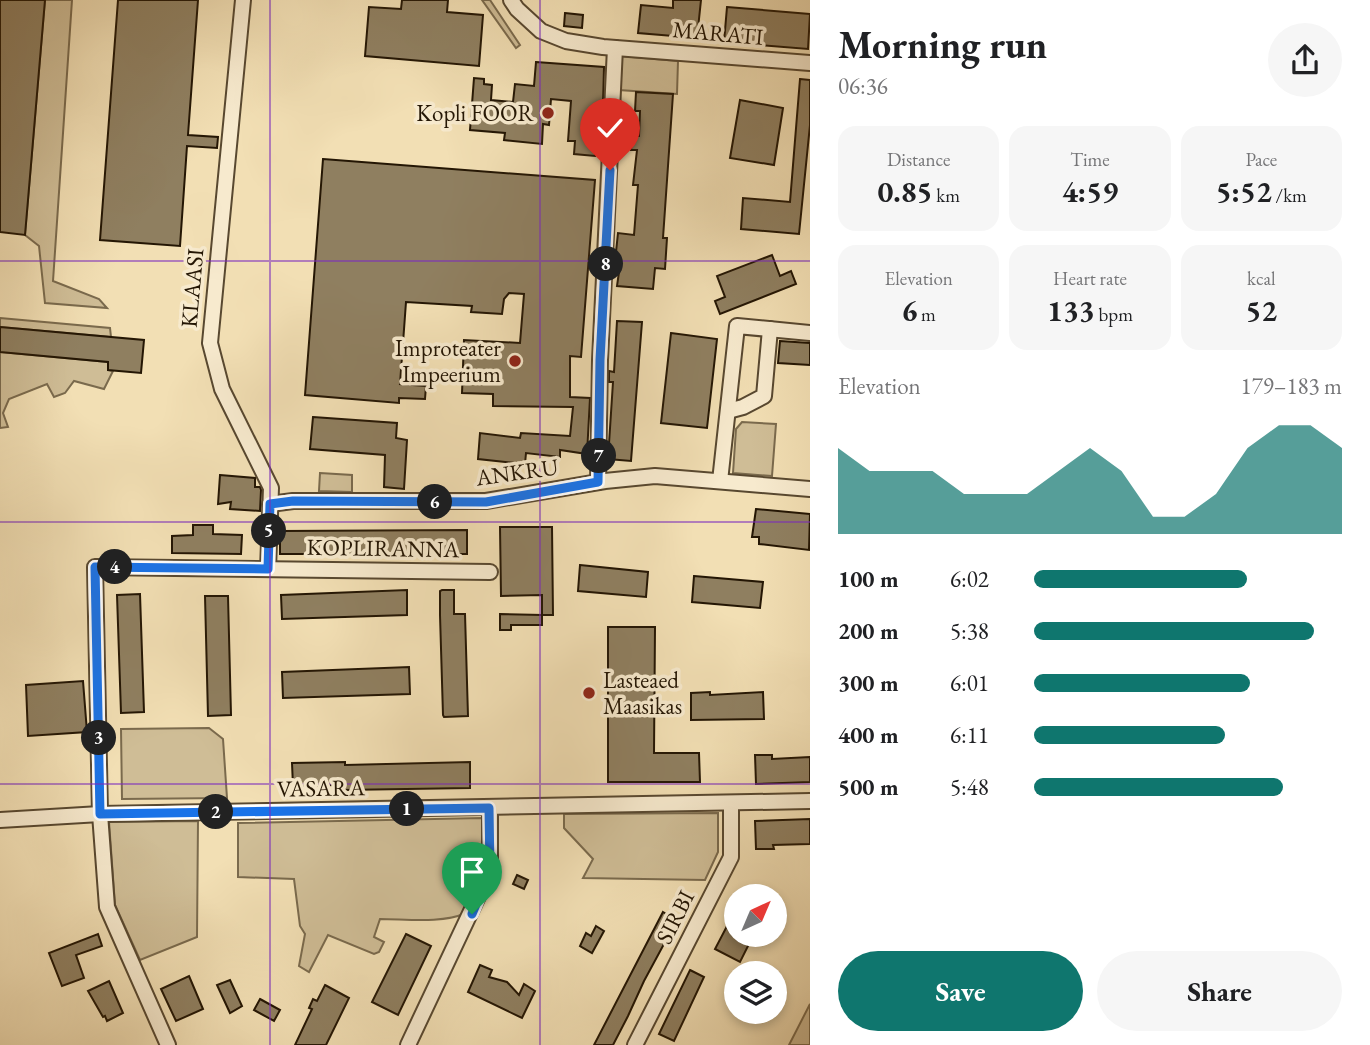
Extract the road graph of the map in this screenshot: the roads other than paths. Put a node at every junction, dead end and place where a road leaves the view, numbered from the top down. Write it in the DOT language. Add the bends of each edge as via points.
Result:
graph roads {
  1 [pos="243,0"];
  2 [pos="511,0"];
  3 [pos="615,48"];
  4 [pos="810,63"];
  5 [pos="770,329"];
  6 [pos="810,333"];
  7 [pos="728,411"];
  8 [pos="720,481"];
  9 [pos="598,482"];
  10 [pos="810,489"];
  11 [pos="270,504"];
  12 [pos="268,569"];
  13 [pos="490,572"];
  14 [pos="810,801"];
  15 [pos="731,804"];
  16 [pos="489,808"];
  17 [pos="100,814"];
  18 [pos="0,820"];
  19 [pos="168,1045"];
  20 [pos="408,1045"];
  21 [pos="635,1045"];
  1 -- 11 [label="street, KLAASI" via="210,342 222,389 271,488"];
  2 -- 3 [label="street, MARATI" via="541,31 566,41"];
  3 -- 4 [label="street, MARATI"];
  3 -- 9 [label="street"];
  5 -- 6 [label="street"];
  5 -- 7 [label="street" via="764,396"];
  5 -- 7 [label="street" via="737,326"];
  7 -- 8 [label="street"];
  8 -- 9 [label="street, ANKRU" via="655,476"];
  8 -- 10 [label="street, ANKRU"];
  9 -- 11 [label="street, ANKRU" via="486,502"];
  11 -- 12 [label="street, KLAASI"];
  12 -- 13 [label="street, KOPLIRANNA"];
  12 -- 17 [label="street, KOPLIRANNA" via="95,567"];
  14 -- 15 [label="street, VASARA"];
  15 -- 16 [label="street, VASARA"];
  15 -- 21 [label="street, SIRBI" via="731,857"];
  16 -- 17 [label="street, VASARA"];
  16 -- 20 [label="street" via="490,871"];
  17 -- 18 [label="street, VASARA"];
  17 -- 19 [label="street, KOPLIRANNA" via="107,907"];
}
